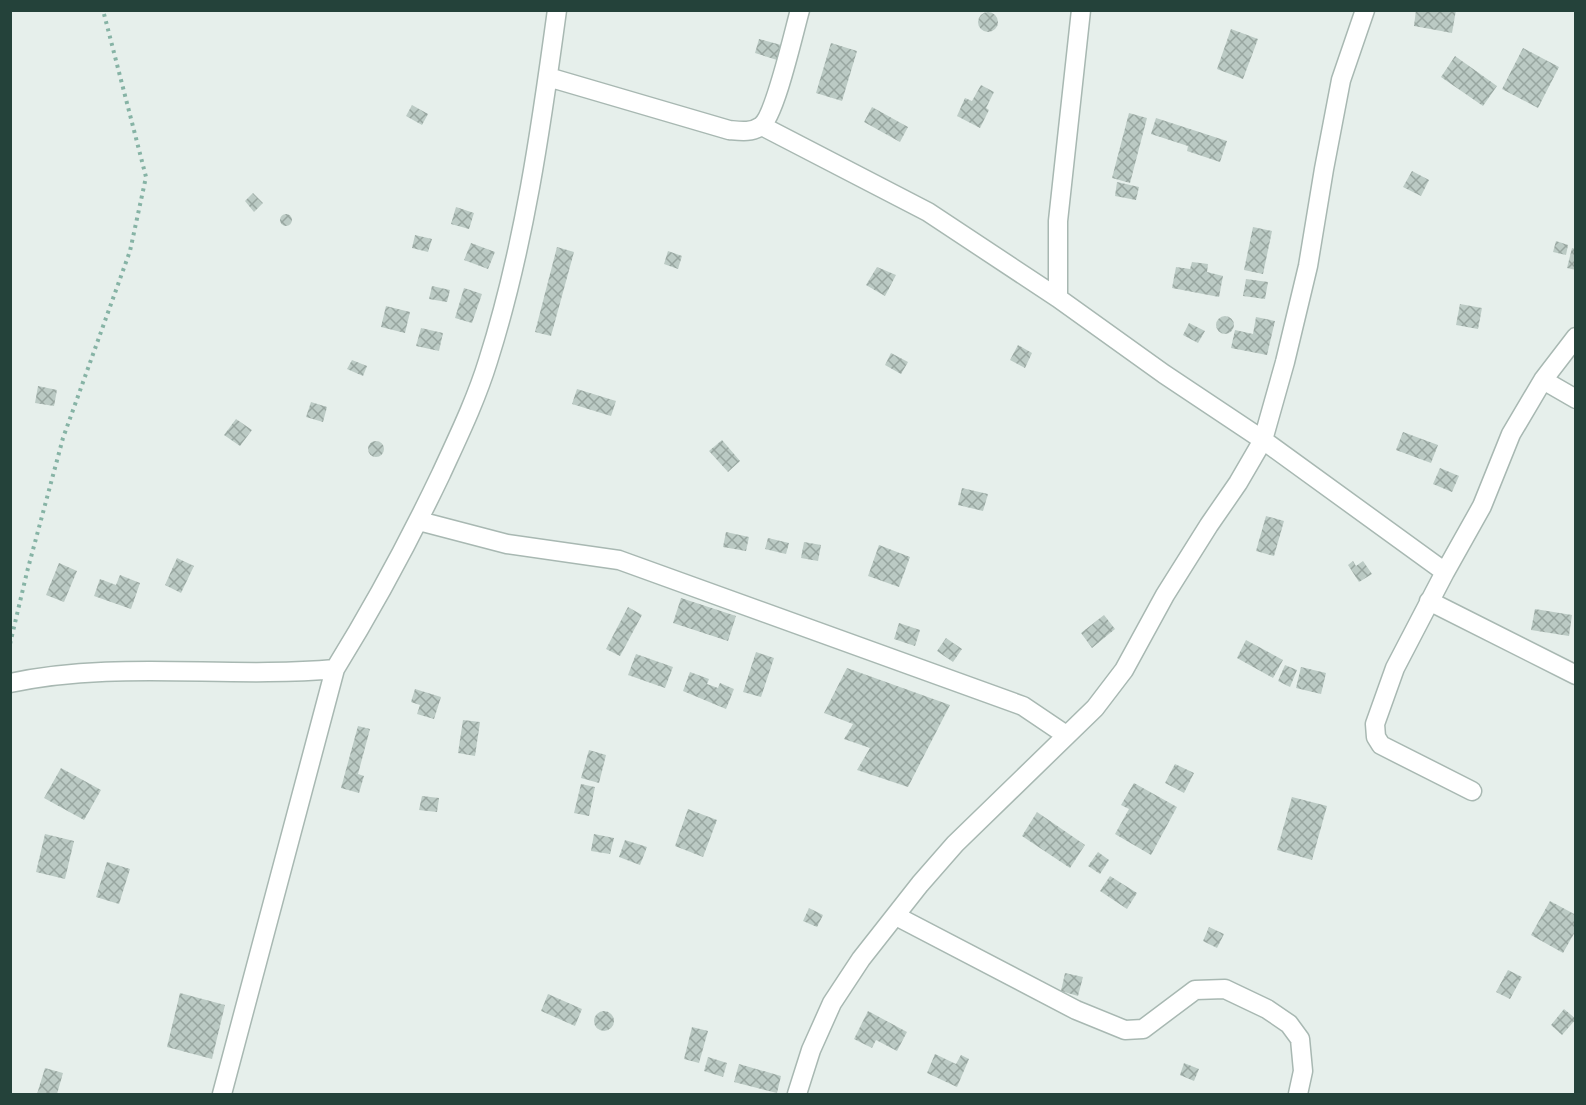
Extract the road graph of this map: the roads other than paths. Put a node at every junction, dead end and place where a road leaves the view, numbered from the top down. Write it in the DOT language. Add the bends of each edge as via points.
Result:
graph roads {
  1 [pos="557,10"];
  2 [pos="800,10"];
  3 [pos="1081,10"];
  4 [pos="1365,10"];
  5 [pos="548,77"];
  6 [pos="762,126"];
  7 [pos="1058,298"];
  8 [pos="1575,337"];
  9 [pos="1543,380"];
  10 [pos="1575,399"];
  11 [pos="1263,440"];
  12 [pos="419,521"];
  13 [pos="1445,572"];
  14 [pos="1429,602"];
  15 [pos="335,669"];
  16 [pos="1575,675"];
  17 [pos="10,683"];
  18 [pos="1066,735"];
  19 [pos="1472,791"];
  20 [pos="896,916"];
  21 [pos="222,1095"];
  22 [pos="797,1095"];
  23 [pos="1298,1095"];
  1 -- 5 [label="street"];
  2 -- 6 [label="street" via="772,108"];
  3 -- 7 [label="street" via="1058,221"];
  4 -- 11 [label="street" via="1341,80 1308,266"];
  5 -- 6 [label="street" via="729,130 747,132"];
  5 -- 12 [label="street" via="526,208 488,363"];
  6 -- 7 [label="street" via="928,212"];
  7 -- 11 [label="street"];
  8 -- 9 [label="street"];
  9 -- 10 [label="street"];
  9 -- 13 [label="street" via="1511,434 1482,506"];
  11 -- 13 [label="street"];
  11 -- 18 [label="street" via="1165,595 1124,670 1095,708"];
  12 -- 15 [label="street"];
  12 -- 18 [label="street" via="507,544 619,560 1023,706"];
  13 -- 14 [label="street"];
  14 -- 16 [label="street"];
  14 -- 19 [label="street" via="1395,668 1375,724 1377,737 1381,745"];
  15 -- 17 [label="street" via="270,673 109,670"];
  15 -- 21 [label="street"];
  18 -- 20 [label="street" via="955,843"];
  20 -- 22 [label="street" via="832,1003"];
  20 -- 23 [label="street" via="1076,1010 1125,1030 1143,1029 1195,990 1225,989 1267,1009 1289,1024 1300,1039 1303,1071"];
}
